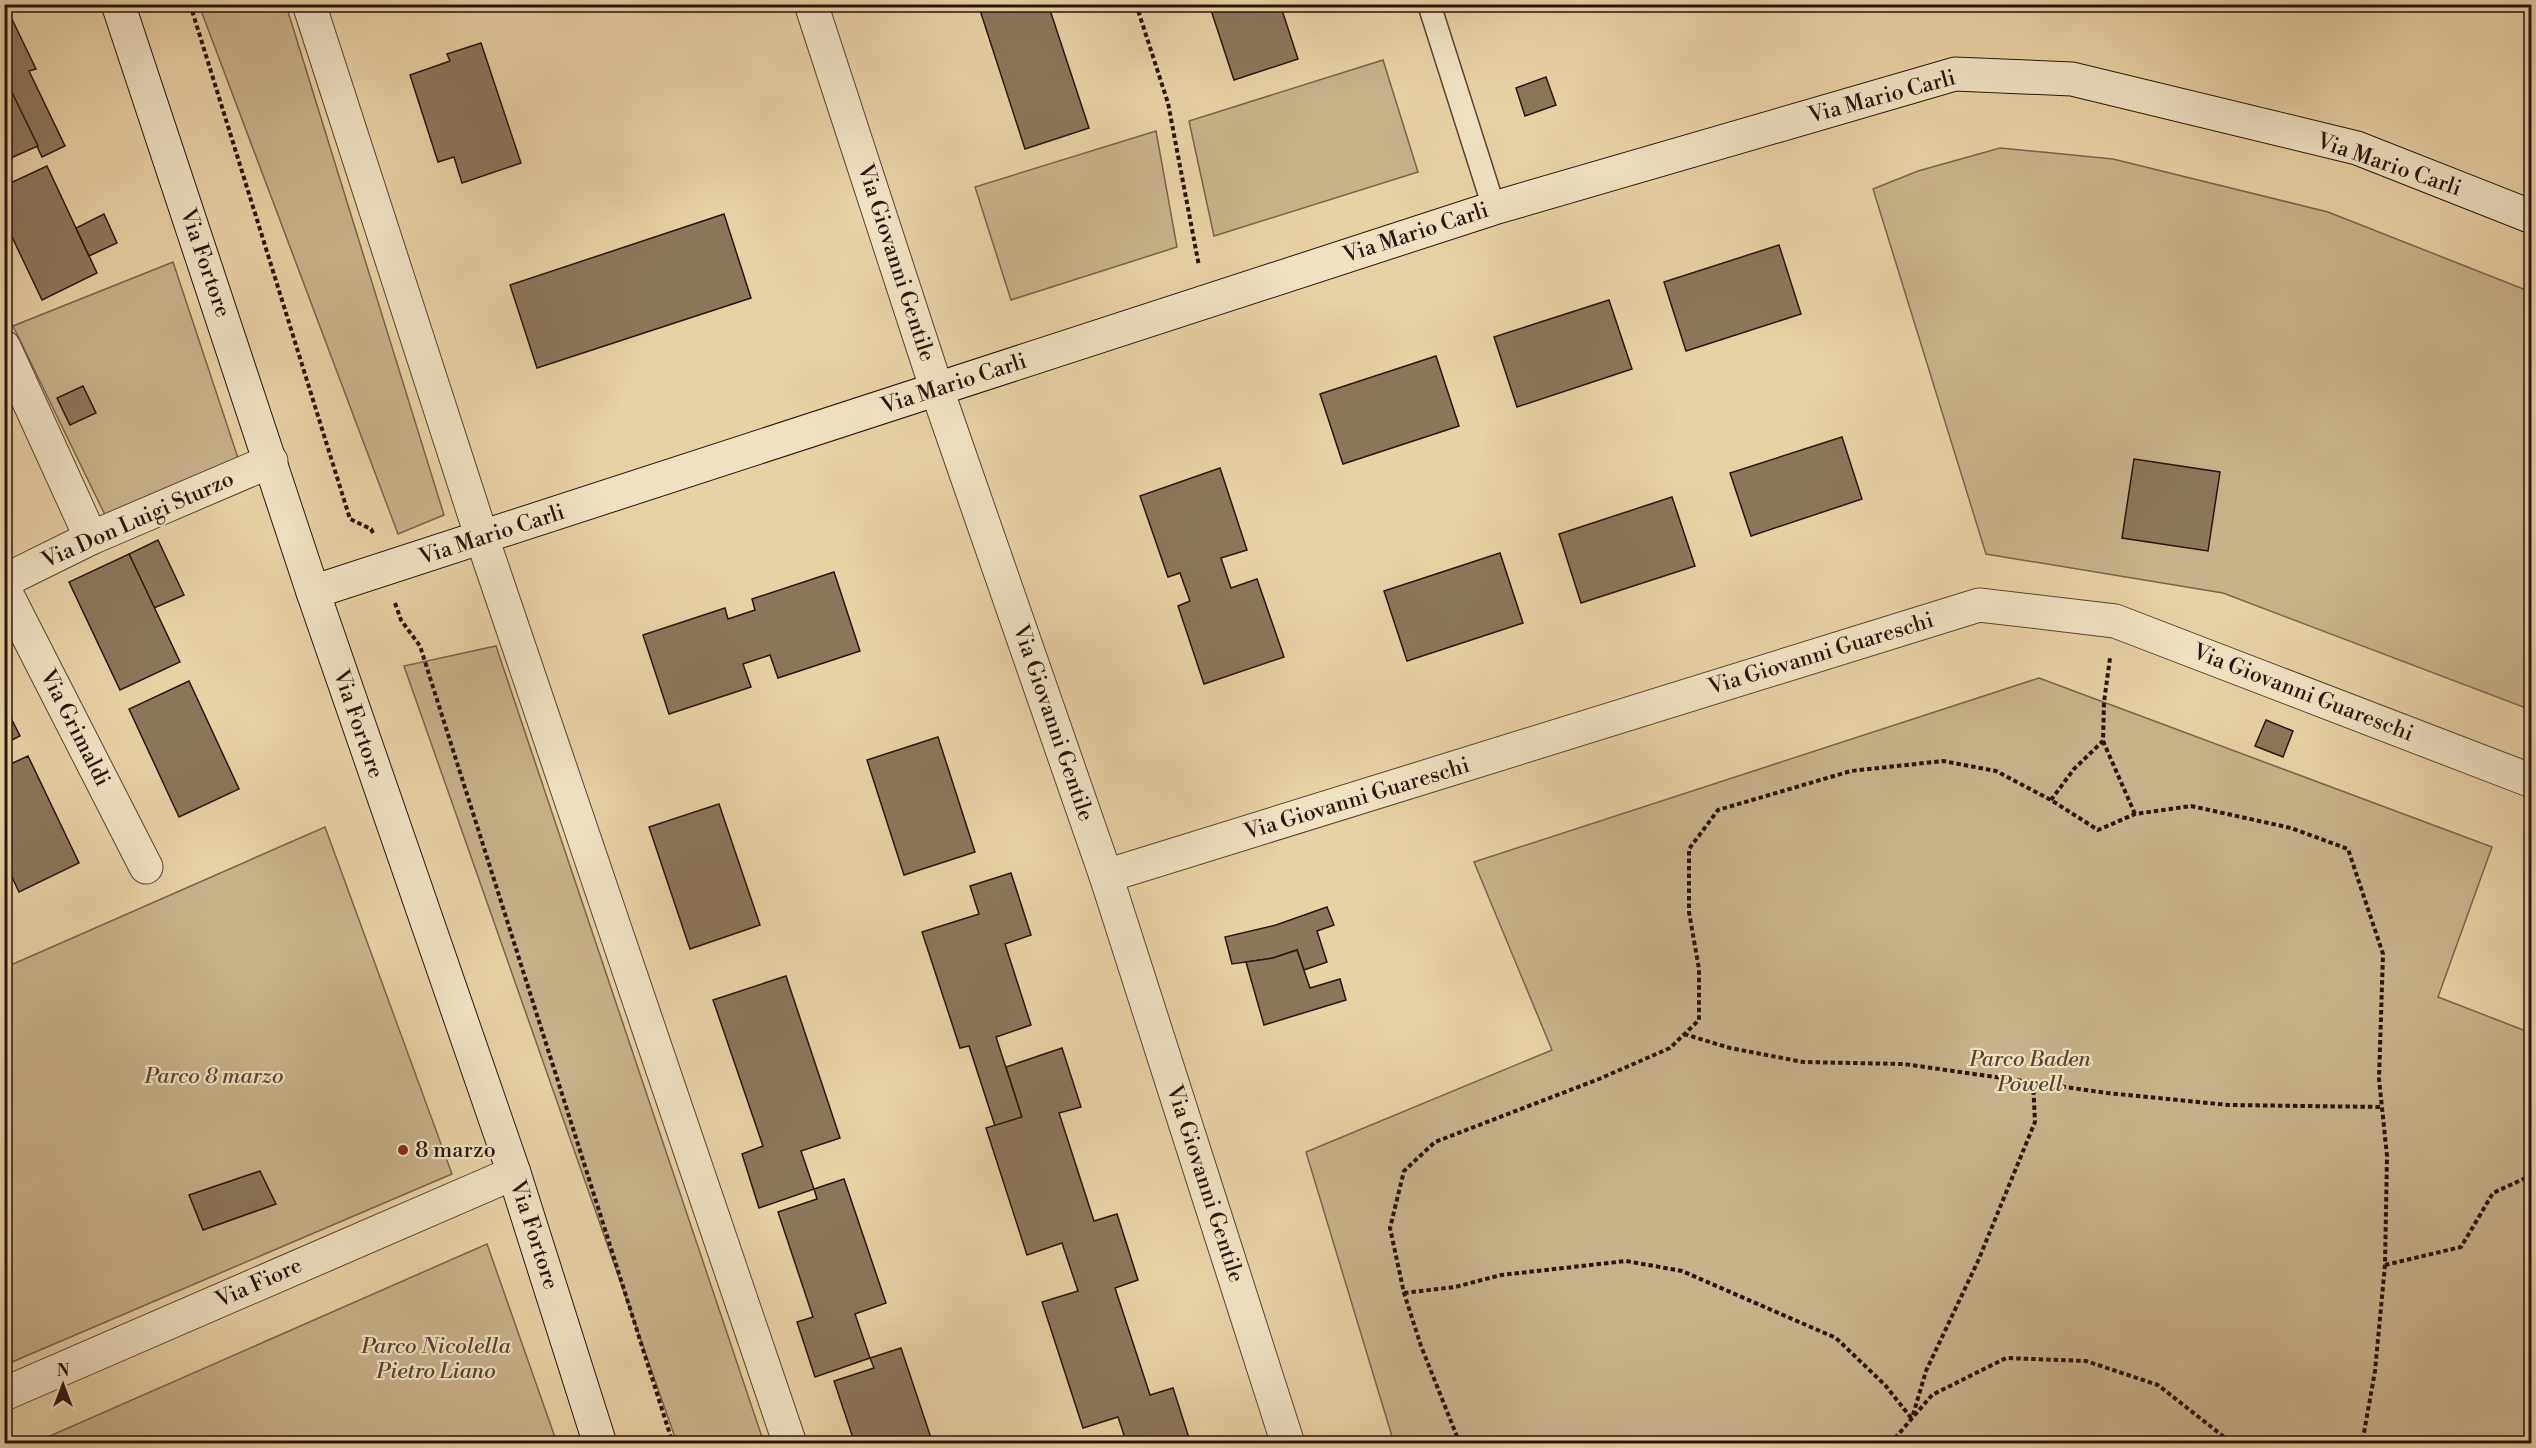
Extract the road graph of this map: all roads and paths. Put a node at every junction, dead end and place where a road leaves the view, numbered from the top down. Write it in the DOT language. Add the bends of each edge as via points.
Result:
graph roads {
  1 [pos="118,4"];
  2 [pos="190,4"];
  3 [pos="309,4"];
  4 [pos="811,4"];
  5 [pos="1136,4"];
  6 [pos="1429,4"];
  7 [pos="1494,208"];
  8 [pos="2532,217"];
  9 [pos="1206,302"];
  10 [pos="4,347"];
  11 [pos="937,390"];
  12 [pos="271,461"];
  13 [pos="91,538"];
  14 [pos="482,538"];
  15 [pos="385,569"];
  16 [pos="4,581"];
  17 [pos="4,589"];
  18 [pos="312,592"];
  19 [pos="2115,621"];
  20 [pos="2103,741"];
  21 [pos="2532,781"];
  22 [pos="2051,800"];
  23 [pos="2135,814"];
  24 [pos="146,867"];
  25 [pos="1106,876"];
  26 [pos="1684,1034"];
  27 [pos="2033,1081"];
  28 [pos="2382,1107"];
  29 [pos="514,1173"];
  30 [pos="2532,1175"];
  31 [pos="2385,1265"];
  32 [pos="1404,1293"];
  33 [pos="4,1394"];
  34 [pos="1912,1419"];
  35 [pos="600,1443"];
  36 [pos="673,1443"];
  37 [pos="789,1443"];
  38 [pos="1288,1443"];
  39 [pos="1460,1443"];
  40 [pos="1890,1443"];
  41 [pos="2234,1443"];
  42 [pos="2362,1443"];
  1 -- 12 [label="street, Via Fortore"];
  2 -- 15 [label="path" via="350,519 371,529"];
  3 -- 14 [label="street"];
  4 -- 11 [label="street, Via Giovanni Gentile"];
  5 -- 9 [label="path" via="1168,104"];
  6 -- 7 [label="lane"];
  7 -- 8 [label="street, Via Mario Carli" via="1955,74 2072,79 2345,146"];
  7 -- 9 [label="street, Via Mario Carli"];
  9 -- 11 [label="street, Via Mario Carli"];
  10 -- 13 [label="street"];
  11 -- 14 [label="street, Via Mario Carli"];
  11 -- 25 [label="street, Via Giovanni Gentile"];
  12 -- 13 [label="street, Via Don Luigi Sturzo"];
  12 -- 18 [label="street, Via Fortore"];
  13 -- 16 [label="street, Via Don Luigi Sturzo"];
  14 -- 15 [label="street, Via Mario Carli"];
  14 -- 37 [label="street"];
  15 -- 18 [label="street, Via Mario Carli"];
  15 -- 36 [label="path" via="401,620 420,646"];
  17 -- 24 [label="street, Via Grimaldi"];
  18 -- 29 [label="street, Via Fortore"];
  19 -- 20 [label="path"];
  19 -- 21 [label="street, Via Giovanni Guareschi"];
  19 -- 25 [label="street, Via Giovanni Guareschi" via="1979,605"];
  20 -- 22 [label="path" via="2074,769"];
  20 -- 23 [label="path"];
  22 -- 23 [label="path" via="2098,830"];
  22 -- 26 [label="path" via="1996,771 1943,761 1851,771 1718,810 1689,849 1689,912 1699,969 1699,1020"];
  23 -- 28 [label="path" via="2191,806 2291,828 2348,849 2383,954 2379,1079"];
  25 -- 38 [label="street, Via Giovanni Gentile"];
  26 -- 27 [label="path" via="1730,1048 1803,1062 1904,1064"];
  26 -- 32 [label="path" via="1670,1048 1650,1057 1435,1142 1404,1171 1390,1228"];
  27 -- 28 [label="path" via="2229,1105"];
  27 -- 34 [label="path" via="2035,1122 1982,1251 1926,1371"];
  28 -- 31 [label="path" via="2387,1156"];
  29 -- 33 [label="street, Via Fiore"];
  29 -- 35 [label="street, Via Fortore"];
  30 -- 31 [label="path" via="2493,1193 2461,1246"];
  31 -- 42 [label="path" via="2375,1371"];
  32 -- 34 [label="path" via="1455,1287 1501,1275 1626,1261 1682,1271 1836,1338 1886,1385"];
  32 -- 39 [label="path" via="1420,1346"];
  34 -- 40 [label="path"];
  34 -- 41 [label="path" via="1932,1395 2006,1358 2086,1361 2158,1385"];
}
